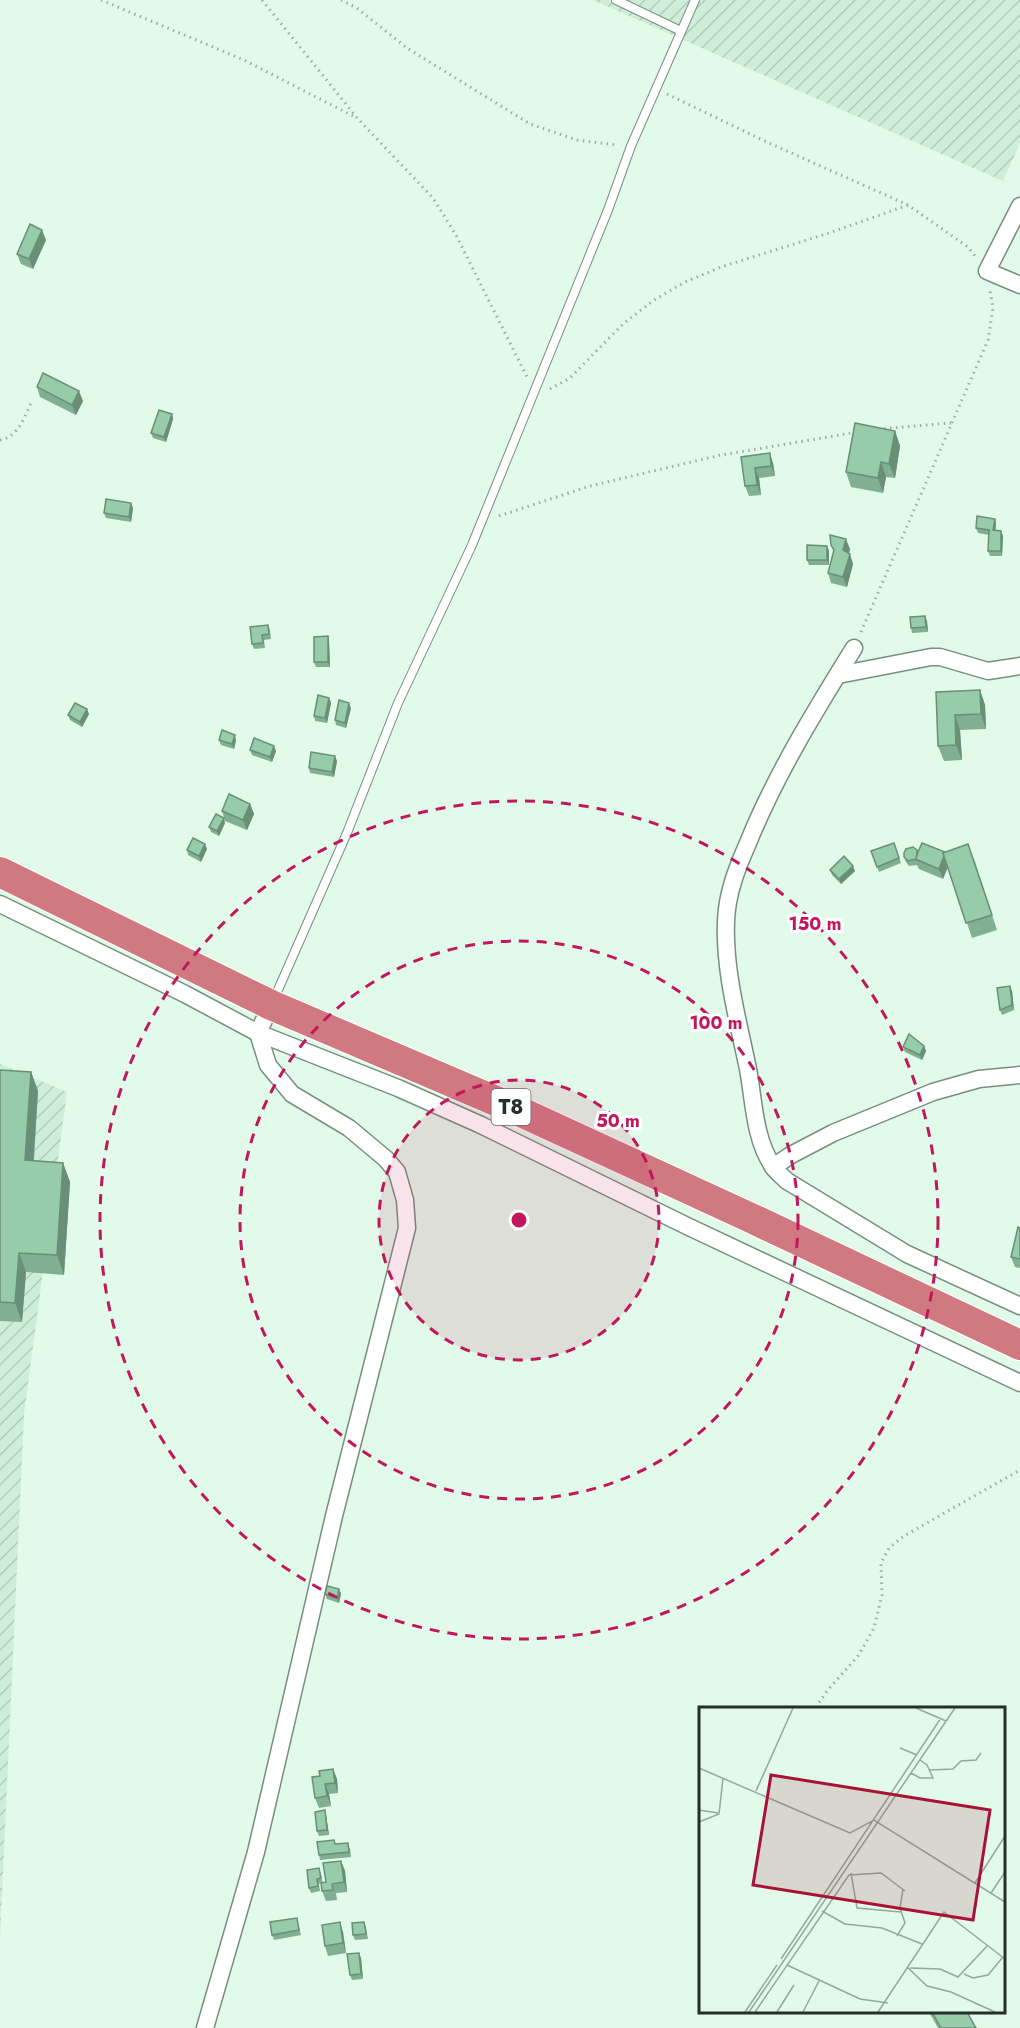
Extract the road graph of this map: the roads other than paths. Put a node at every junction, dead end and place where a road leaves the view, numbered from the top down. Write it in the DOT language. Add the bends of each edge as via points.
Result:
graph roads {
  1 [pos="616,0"];
  2 [pos="695,0"];
  3 [pos="681,31"];
  4 [pos="1020,206"];
  5 [pos="1020,285"];
  6 [pos="854,648"];
  7 [pos="1020,666"];
  8 [pos="838,675"];
  9 [pos="0,872"];
  10 [pos="0,904"];
  11 [pos="271,1005"];
  12 [pos="258,1033"];
  13 [pos="1020,1075"];
  14 [pos="773,1167"];
  15 [pos="1020,1306"];
  16 [pos="1020,1345"];
  17 [pos="1020,1383"];
  18 [pos="205,2028"];
  1 -- 3 [label="lane"];
  2 -- 3 [label="lane"];
  3 -- 11 [label="lane" via="631,146 482,522 398,703 348,833"];
  4 -- 5 [label="street" via="987,271"];
  6 -- 8 [label="street"];
  7 -- 8 [label="street" via="988,671 931,657"];
  8 -- 14 [label="street" via="762,807 728,895 730,984 758,1130"];
  9 -- 11 [label="highway, T8"];
  10 -- 12 [label="street"];
  11 -- 12 [label="street"];
  11 -- 16 [label="highway, T8" via="510,1107"];
  12 -- 17 [label="street" via="481,1125"];
  12 -- 18 [label="street" via="268,1065 292,1094 349,1128 397,1172 407,1228 337,1504 256,1852"];
  13 -- 14 [label="street" via="979,1079 933,1092 833,1133"];
  14 -- 15 [label="street" via="787,1181 907,1254"];
}
